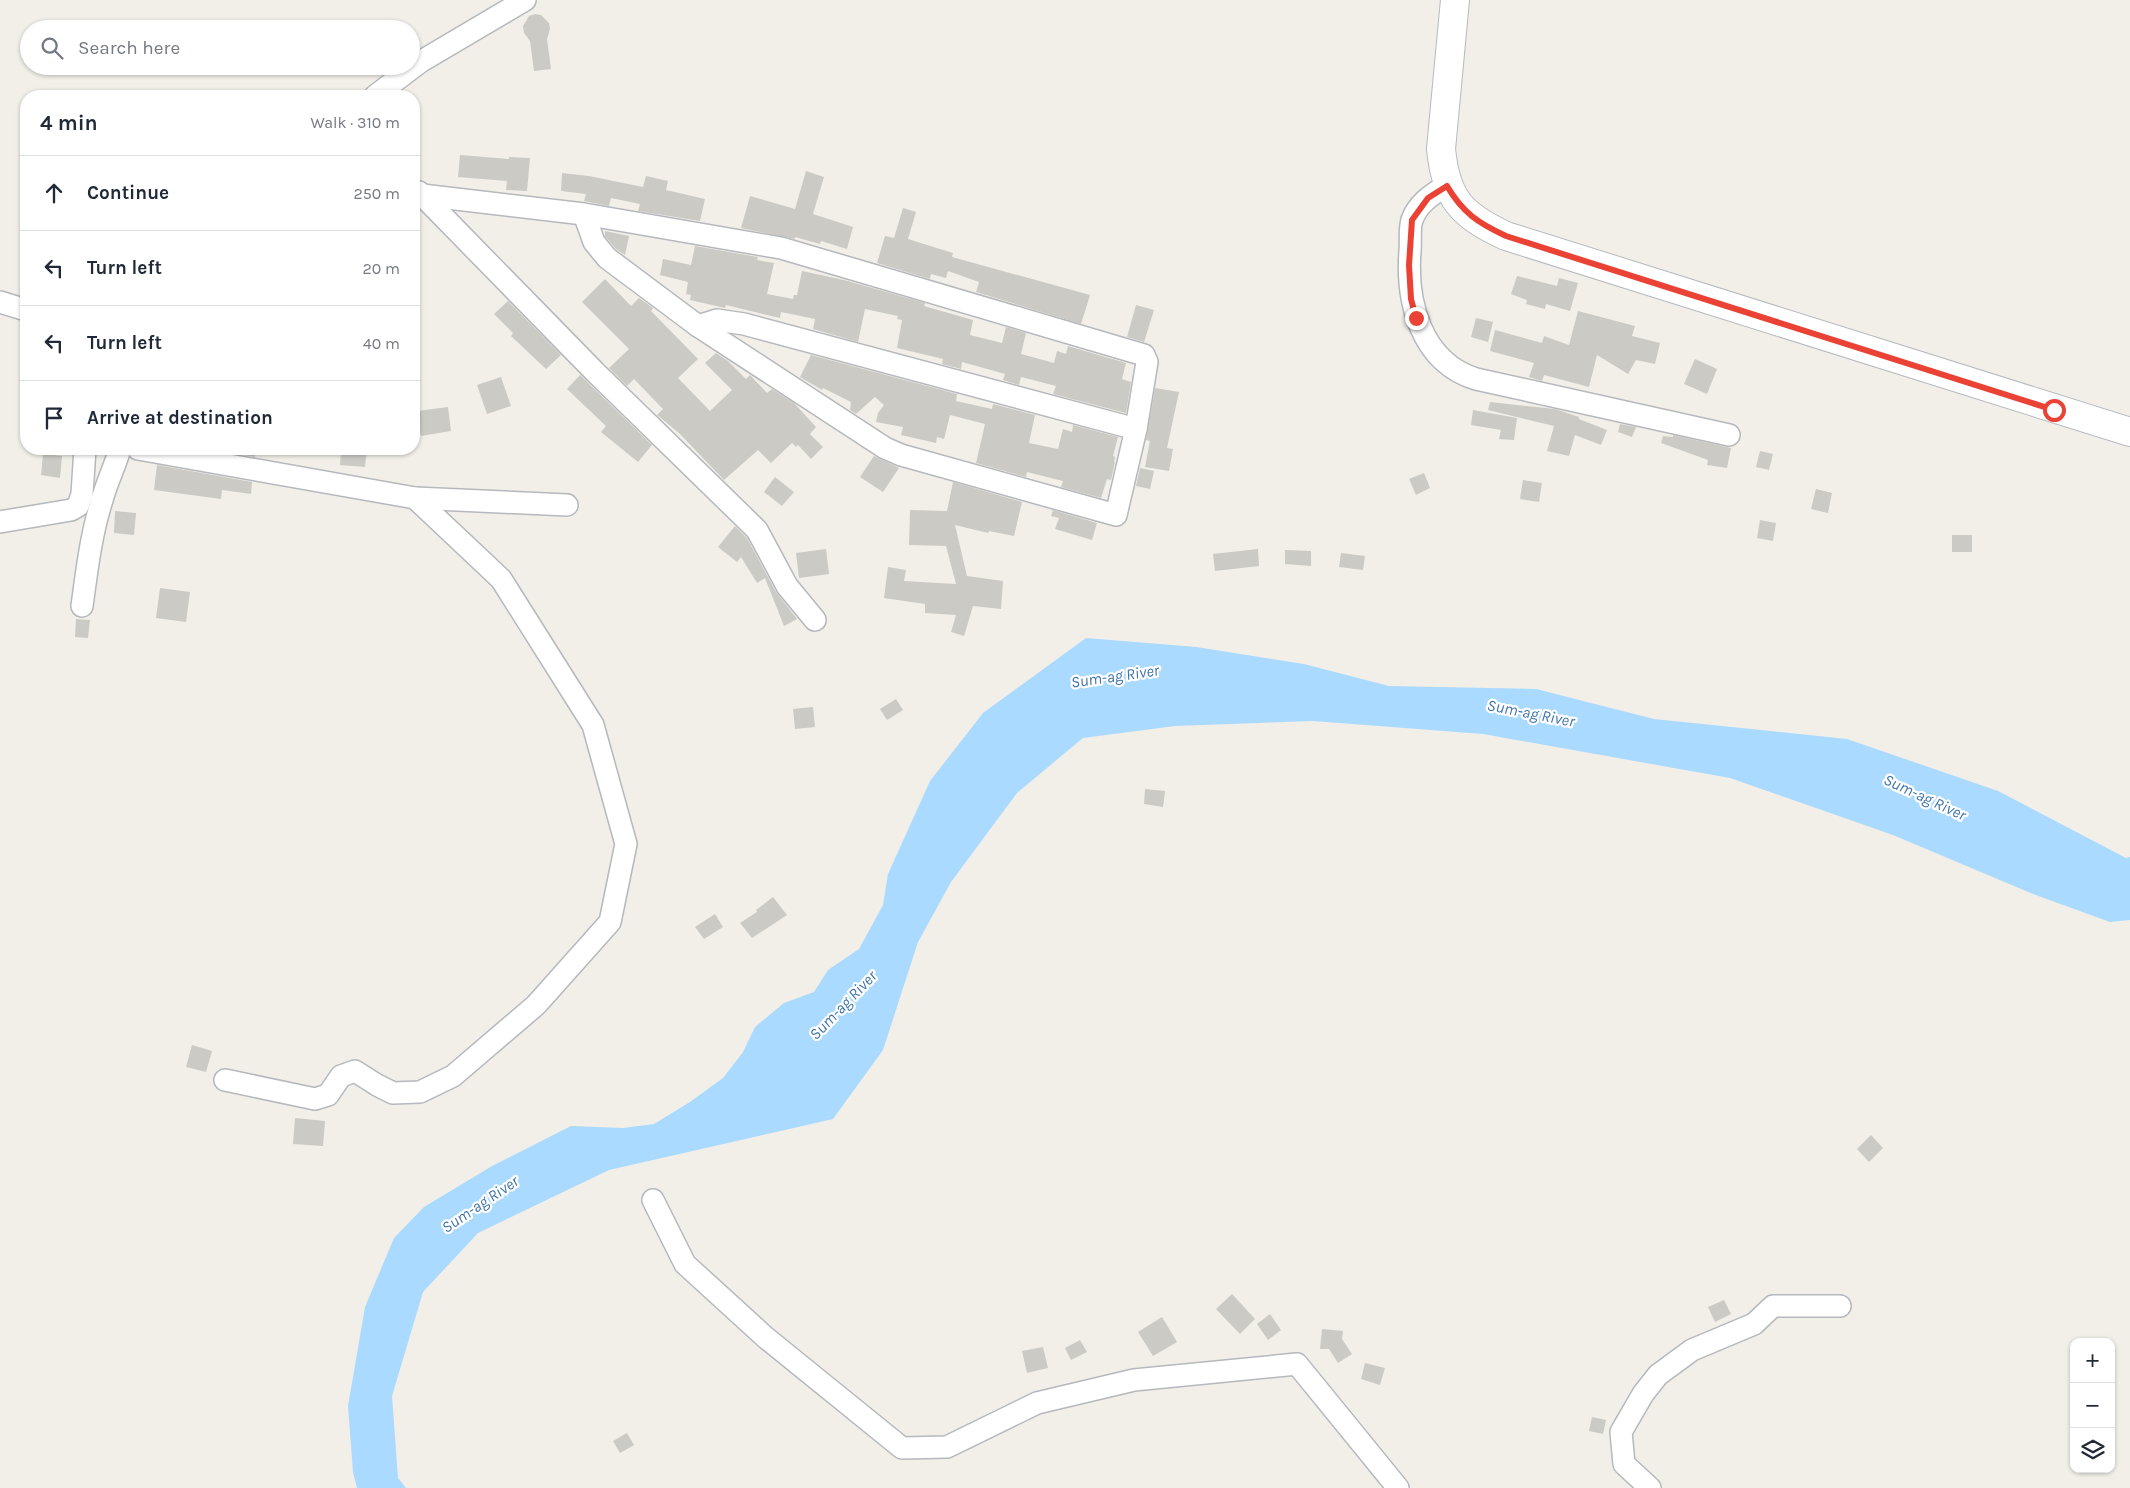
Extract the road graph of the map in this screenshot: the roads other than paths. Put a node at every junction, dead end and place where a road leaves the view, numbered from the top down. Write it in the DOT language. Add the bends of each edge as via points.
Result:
graph roads {
  1 [pos="525,0"];
  2 [pos="1455,0"];
  3 [pos="420,62"];
  4 [pos="403,75"];
  5 [pos="383,90"];
  6 [pos="1447,186"];
  7 [pos="420,191"];
  8 [pos="420,193"];
  9 [pos="584,214"];
  10 [pos="0,302"];
  11 [pos="20,308"];
  12 [pos="698,326"];
  13 [pos="1136,429"];
  14 [pos="2130,432"];
  15 [pos="1730,435"];
  16 [pos="85,455"];
  17 [pos="118,455"];
  18 [pos="172,455"];
  19 [pos="415,498"];
  20 [pos="566,505"];
  21 [pos="0,522"];
  22 [pos="82,606"];
  23 [pos="815,620"];
  24 [pos="225,1080"];
  25 [pos="653,1200"];
  26 [pos="1840,1306"];
  27 [pos="1398,1488"];
  28 [pos="1650,1488"];
  1 -- 3 [label="street"];
  2 -- 6 [label="main road" via="1440,149"];
  4 -- 5 [label="street"];
  6 -- 14 [label="main road" via="1467,213 1480,224 1506,236"];
  6 -- 15 [label="street" via="1428,198 1412,220 1409,265 1416,318 1425,338 1452,369 1476,379"];
  7 -- 9 [label="street"];
  8 -- 23 [label="street" via="595,372 757,530 787,586"];
  9 -- 12 [label="street" via="594,242 606,258"];
  9 -- 13 [label="street" via="781,248 1144,355 1147,362"];
  10 -- 11 [label="street"];
  12 -- 13 [label="street" via="717,320 744,324"];
  12 -- 13 [label="street" via="885,448 1116,515"];
  16 -- 21 [label="street" via="78,506 71,510"];
  17 -- 22 [label="street" via="102,499"];
  18 -- 19 [label="street"];
  19 -- 20 [label="street"];
  19 -- 24 [label="street" via="500,579 593,725 626,844 610,922 536,1005 453,1076 420,1092 393,1093 355,1071 341,1076 328,1095 314,1099"];
  25 -- 27 [label="street" via="685,1264 765,1337 902,1448 947,1447 1037,1404 1134,1380 1297,1364"];
  26 -- 28 [label="street" via="1773,1306 1754,1324 1692,1350 1658,1375 1621,1432 1624,1464"];
}
